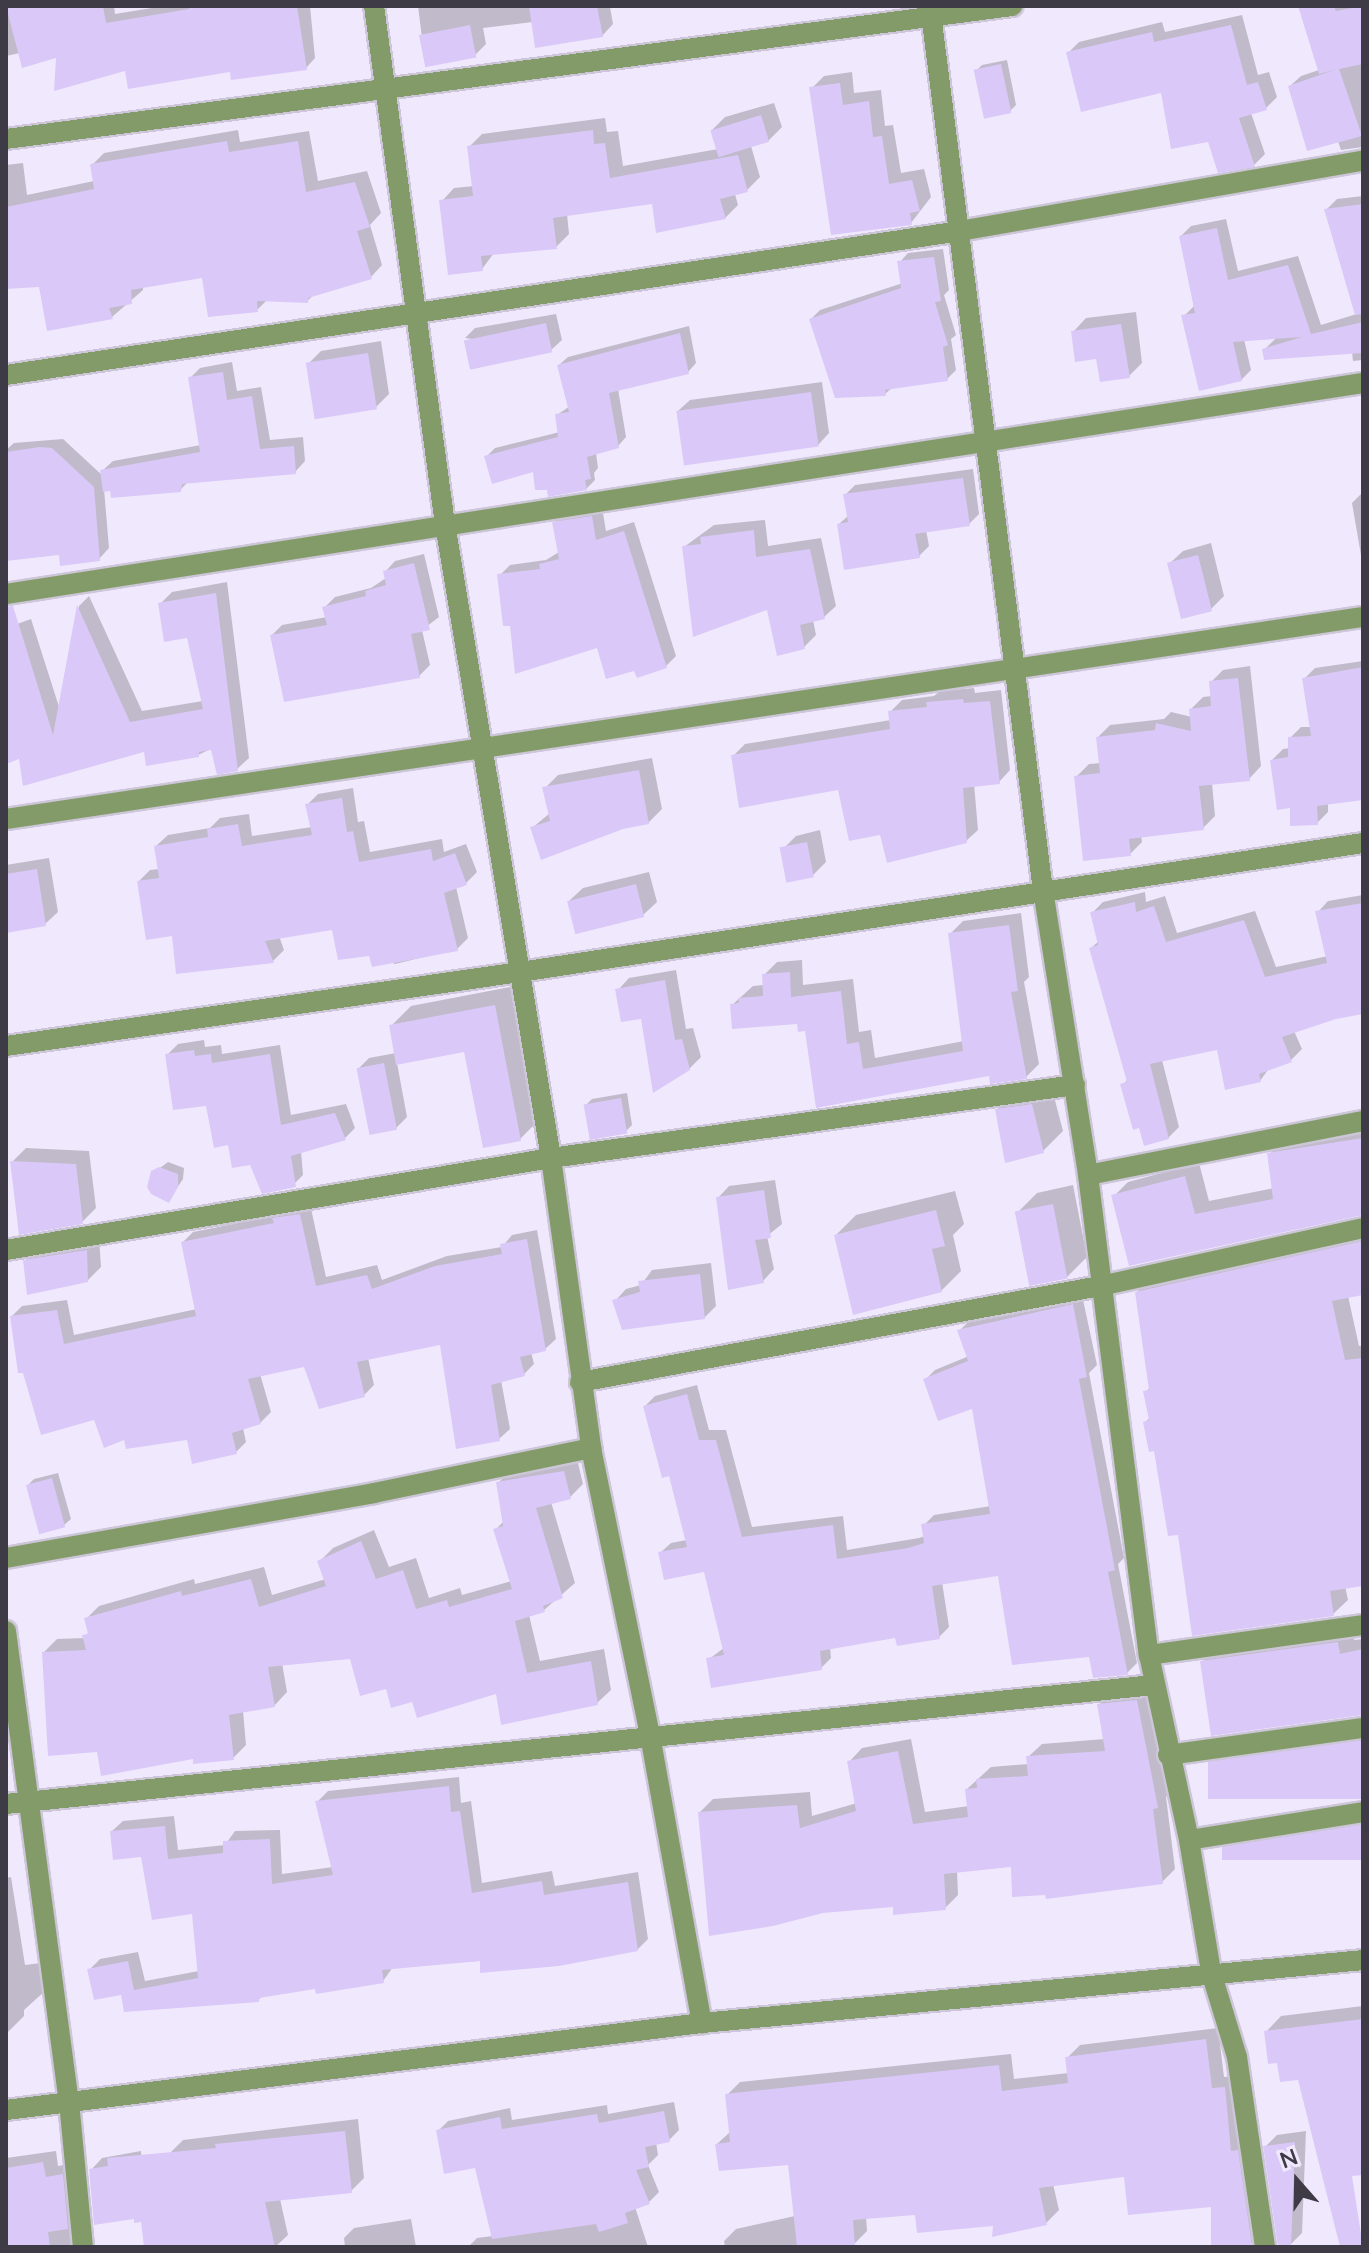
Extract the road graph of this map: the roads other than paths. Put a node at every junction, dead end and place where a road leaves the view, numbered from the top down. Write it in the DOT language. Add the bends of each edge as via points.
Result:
graph roads {
  1 [pos="374,6"];
  2 [pos="1012,6"];
  3 [pos="931,12"];
  4 [pos="385,91"];
  5 [pos="6,139"];
  6 [pos="1363,161"];
  7 [pos="960,231"];
  8 [pos="417,312"];
  9 [pos="6,375"];
  10 [pos="1363,383"];
  11 [pos="985,439"];
  12 [pos="445,524"];
  13 [pos="6,594"];
  14 [pos="1363,617"];
  15 [pos="1015,670"];
  16 [pos="484,746"];
  17 [pos="6,819"];
  18 [pos="1363,843"];
  19 [pos="1043,890"];
  20 [pos="520,972"];
  21 [pos="6,1046"];
  22 [pos="1075,1085"];
  23 [pos="1363,1121"];
  24 [pos="551,1158"];
  25 [pos="1088,1175"];
  26 [pos="1363,1228"];
  27 [pos="6,1250"];
  28 [pos="1100,1286"];
  29 [pos="580,1382"];
  30 [pos="591,1448"];
  31 [pos="6,1558"];
  32 [pos="1363,1625"];
  33 [pos="6,1631"];
  34 [pos="1149,1655"];
  35 [pos="1154,1685"];
  36 [pos="1363,1728"];
  37 [pos="650,1735"];
  38 [pos="1168,1755"];
  39 [pos="30,1801"];
  40 [pos="6,1804"];
  41 [pos="1363,1812"];
  42 [pos="1189,1840"];
  43 [pos="1363,1960"];
  44 [pos="1211,1972"];
  45 [pos="702,2023"];
  46 [pos="69,2102"];
  47 [pos="6,2110"];
  48 [pos="83,2247"];
  49 [pos="1265,2247"];
  1 -- 4 [label="street"];
  2 -- 3 [label="street"];
  3 -- 4 [label="street"];
  3 -- 7 [label="street"];
  4 -- 5 [label="street"];
  4 -- 8 [label="street"];
  6 -- 7 [label="street"];
  7 -- 8 [label="street"];
  7 -- 11 [label="street"];
  8 -- 9 [label="street"];
  8 -- 12 [label="street"];
  10 -- 11 [label="street"];
  11 -- 12 [label="street"];
  11 -- 15 [label="street"];
  12 -- 13 [label="street"];
  12 -- 16 [label="street"];
  14 -- 15 [label="street"];
  15 -- 16 [label="street"];
  15 -- 19 [label="street"];
  16 -- 17 [label="street"];
  16 -- 20 [label="street"];
  18 -- 19 [label="street"];
  19 -- 20 [label="street"];
  19 -- 22 [label="street"];
  20 -- 21 [label="street"];
  20 -- 24 [label="street"];
  22 -- 24 [label="street"];
  22 -- 25 [label="street"];
  23 -- 25 [label="street"];
  24 -- 27 [label="street"];
  24 -- 29 [label="street"];
  25 -- 28 [label="street"];
  26 -- 28 [label="street"];
  28 -- 29 [label="street"];
  28 -- 34 [label="street"];
  29 -- 30 [label="street"];
  30 -- 31 [label="street" via="374,1493"];
  30 -- 37 [label="street"];
  32 -- 34 [label="street"];
  33 -- 39 [label="street"];
  34 -- 35 [label="street"];
  35 -- 37 [label="street"];
  35 -- 38 [label="street"];
  36 -- 38 [label="street"];
  37 -- 39 [label="street"];
  37 -- 45 [label="street"];
  38 -- 42 [label="street"];
  39 -- 40 [label="street"];
  39 -- 46 [label="street"];
  41 -- 42 [label="street"];
  42 -- 44 [label="street"];
  43 -- 44 [label="street"];
  44 -- 45 [label="street"];
  44 -- 49 [label="street" via="1237,2057"];
  45 -- 46 [label="street"];
  46 -- 47 [label="street"];
  46 -- 48 [label="street"];
}
